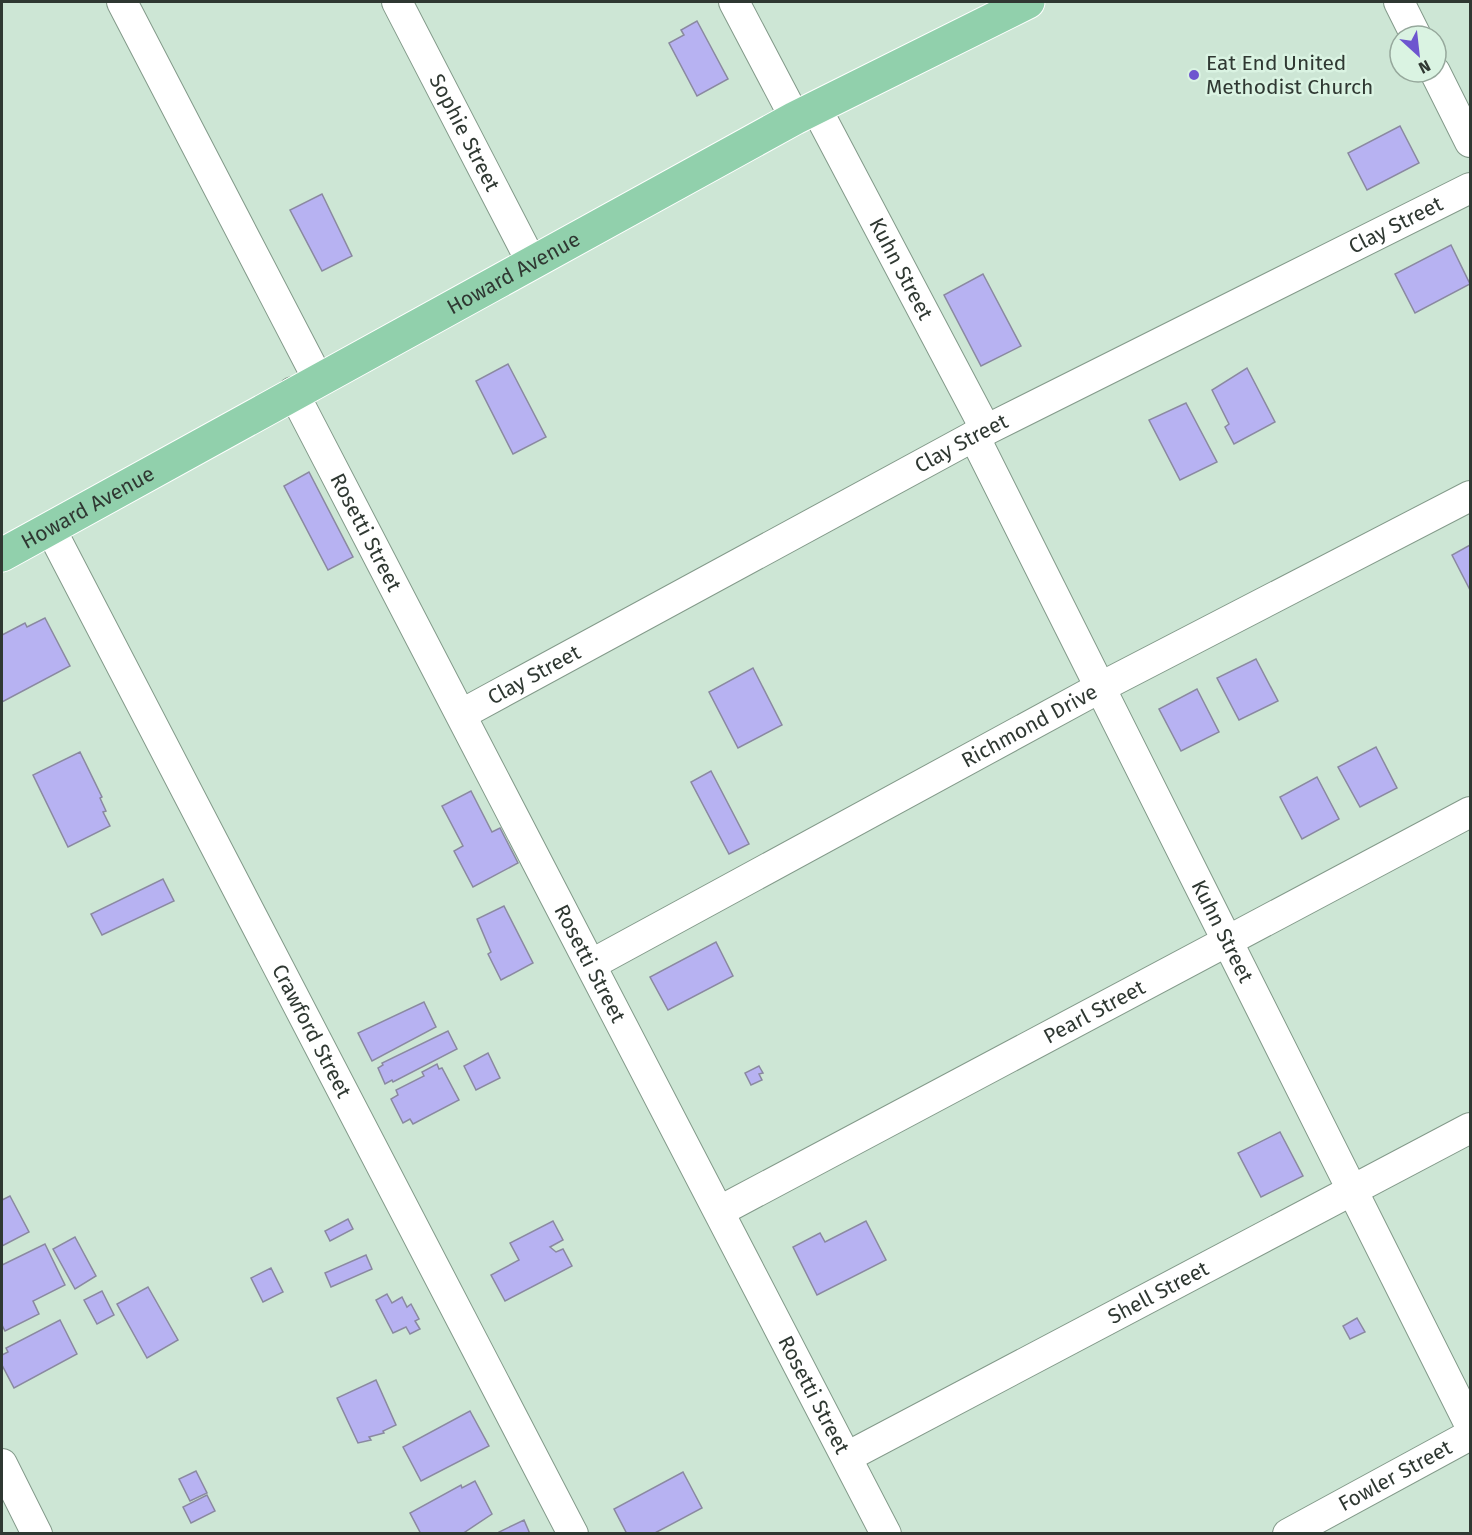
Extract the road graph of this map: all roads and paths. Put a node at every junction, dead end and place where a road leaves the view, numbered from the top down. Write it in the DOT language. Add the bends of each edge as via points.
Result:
graph roads {
  1 [pos="122,2"];
  2 [pos="398,2"];
  3 [pos="734,2"];
  4 [pos="1028,2"];
  5 [pos="1399,2"];
  6 [pos="1410,24"];
  7 [pos="1441,84"];
  8 [pos="805,113"];
  9 [pos="1470,142"];
  10 [pos="1470,188"];
  11 [pos="532,263"];
  12 [pos="305,386"];
  13 [pos="980,433"];
  14 [pos="1470,496"];
  15 [pos="50,528"];
  16 [pos="2,555"];
  17 [pos="1101,687"];
  18 [pos="462,714"];
  19 [pos="1470,812"];
  20 [pos="1228,942"];
  21 [pos="592,964"];
  22 [pos="1470,1128"];
  23 [pos="1353,1192"];
  24 [pos="720,1211"];
  25 [pos="1470,1425"];
  26 [pos="1470,1435"];
  27 [pos="847,1457"];
  28 [pos="2,1464"];
  29 [pos="37,1533"];
  30 [pos="573,1533"];
  31 [pos="886,1533"];
  32 [pos="1288,1533"];
  1 -- 12 [label="street, Rosetti Street"];
  2 -- 11 [label="street, Sophie Street"];
  3 -- 8 [label="street, Kuhn Street"];
  4 -- 8 [label="main road, Howard Avenue"];
  5 -- 6 [label="street"];
  7 -- 9 [label="street"];
  8 -- 11 [label="main road, Howard Avenue"];
  8 -- 13 [label="street, Kuhn Street"];
  10 -- 13 [label="street, Clay Street"];
  11 -- 12 [label="main road, Howard Avenue"];
  12 -- 15 [label="main road, Howard Avenue"];
  12 -- 18 [label="street, Rosetti Street"];
  13 -- 17 [label="street, Kuhn Street"];
  13 -- 18 [label="street, Clay Street"];
  14 -- 17 [label="street, Richmond Drive"];
  15 -- 16 [label="main road, Howard Avenue"];
  15 -- 30 [label="street, Crawford Street"];
  17 -- 20 [label="street, Kuhn Street"];
  17 -- 21 [label="street, Richmond Drive"];
  18 -- 21 [label="street, Rosetti Street"];
  19 -- 20 [label="street, Pearl Street"];
  20 -- 23 [label="street, Kuhn Street"];
  20 -- 24 [label="street, Pearl Street"];
  21 -- 24 [label="street, Rosetti Street"];
  22 -- 23 [label="street, Shell Street"];
  23 -- 25 [label="street, Kuhn Street"];
  23 -- 27 [label="street, Shell Street"];
  24 -- 27 [label="street, Rosetti Street"];
  26 -- 32 [label="street, Fowler Street"];
  27 -- 31 [label="street, Rosetti Street"];
  28 -- 29 [label="street"];
}
